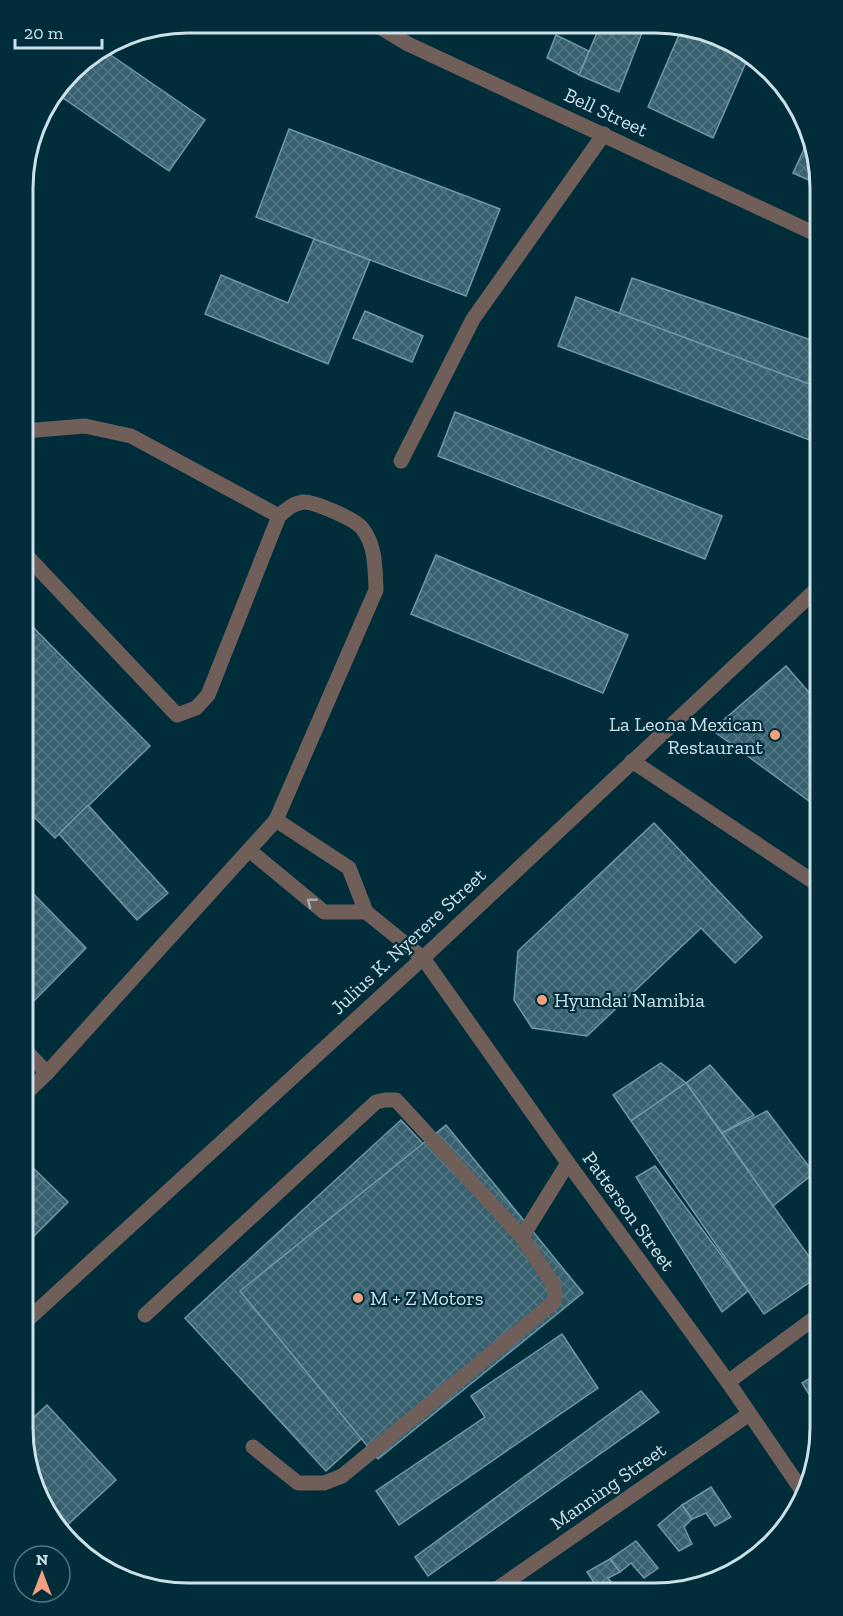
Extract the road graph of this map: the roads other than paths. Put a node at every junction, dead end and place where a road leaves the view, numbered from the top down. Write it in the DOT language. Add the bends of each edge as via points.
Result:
graph roads {
  1 [pos="390,33"];
  2 [pos="604,134"];
  3 [pos="810,231"];
  4 [pos="33,430"];
  5 [pos="401,461"];
  6 [pos="279,516"];
  7 [pos="33,563"];
  8 [pos="810,595"];
  9 [pos="632,761"];
  10 [pos="276,820"];
  11 [pos="249,850"];
  12 [pos="810,879"];
  13 [pos="366,912"];
  14 [pos="423,957"];
  15 [pos="33,1059"];
  16 [pos="46,1073"];
  17 [pos="33,1086"];
  18 [pos="568,1163"];
  19 [pos="522,1237"];
  20 [pos="33,1315"];
  21 [pos="146,1315"];
  22 [pos="810,1321"];
  23 [pos="728,1382"];
  24 [pos="749,1414"];
  25 [pos="253,1447"];
  26 [pos="799,1486"];
  27 [pos="505,1583"];
  1 -- 2 [label="street, Bell Street"];
  2 -- 3 [label="street, Bell Street"];
  2 -- 5 [label="street" via="473,319"];
  4 -- 6 [label="street" via="85,426 131,436"];
  6 -- 7 [label="street" via="208,695 196,708 177,715"];
  6 -- 10 [label="street" via="290,505 306,502 355,520 374,553 376,590"];
  8 -- 9 [label="street, Julius K. Nyerere Street"];
  9 -- 12 [label="street"];
  9 -- 14 [label="street, Julius K. Nyerere Street"];
  10 -- 11 [label="street"];
  10 -- 13 [label="street" via="349,868"];
  13 -- 11 [label="street, one-way" via="324,912"];
  11 -- 16 [label="street"];
  13 -- 14 [label="street, Patterson Street"];
  14 -- 18 [label="street, Patterson Street"];
  14 -- 20 [label="street, Julius K. Nyerere Street"];
  15 -- 16 [label="street"];
  16 -- 17 [label="street"];
  18 -- 19 [label="street"];
  18 -- 23 [label="street, Patterson Street"];
  19 -- 21 [label="street" via="396,1100 385,1100 376,1102"];
  19 -- 25 [label="street" via="554,1286 553,1303 342,1476 324,1483 298,1483"];
  22 -- 23 [label="street"];
  23 -- 24 [label="street, Patterson Street"];
  24 -- 26 [label="street, Patterson Street"];
  24 -- 27 [label="street, Manning Street"];
}
